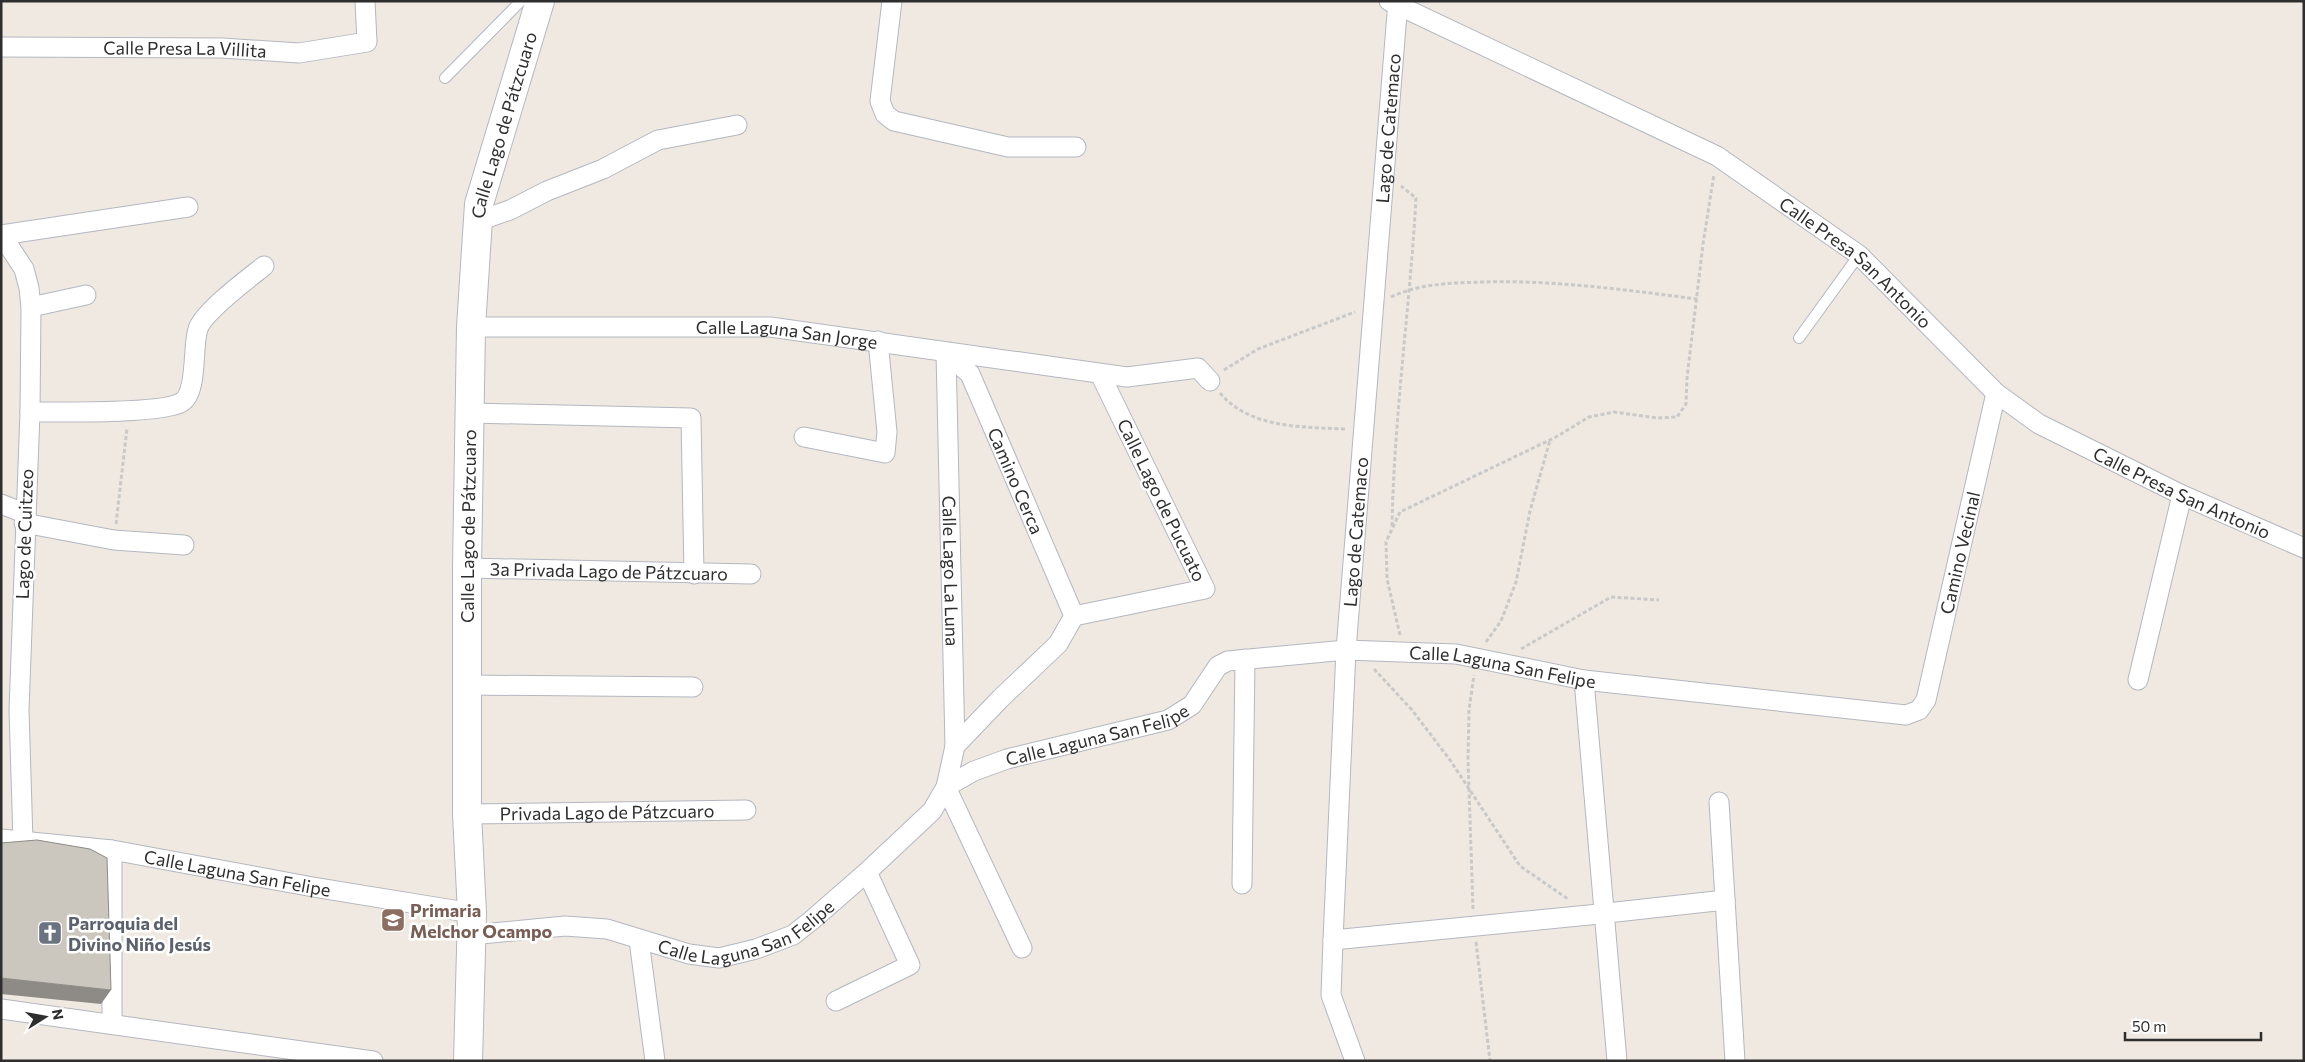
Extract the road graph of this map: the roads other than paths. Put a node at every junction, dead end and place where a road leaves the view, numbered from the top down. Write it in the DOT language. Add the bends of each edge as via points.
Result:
graph roads {
  1 [pos="365,1"];
  2 [pos="521,1"];
  3 [pos="540,1"];
  4 [pos="892,1"];
  5 [pos="1395,2"];
  6 [pos="1,47"];
  7 [pos="445,78"];
  8 [pos="737,125"];
  9 [pos="1076,147"];
  10 [pos="188,207"];
  11 [pos="478,221"];
  12 [pos="2,235"];
  13 [pos="1859,255"];
  14 [pos="264,266"];
  15 [pos="86,295"];
  16 [pos="31,307"];
  17 [pos="472,327"];
  18 [pos="1799,338"];
  19 [pos="878,341"];
  20 [pos="946,353"];
  21 [pos="1100,374"];
  22 [pos="1210,381"];
  23 [pos="1996,393"];
  24 [pos="30,412"];
  25 [pos="471,414"];
  26 [pos="804,437"];
  27 [pos="2182,495"];
  28 [pos="1,504"];
  29 [pos="24,518"];
  30 [pos="184,545"];
  31 [pos="2304,548"];
  32 [pos="467,568"];
  33 [pos="694,574"];
  34 [pos="751,574"];
  35 [pos="1074,616"];
  36 [pos="1352,650"];
  37 [pos="1245,659"];
  38 [pos="1584,680"];
  39 [pos="2138,680"];
  40 [pos="466,684"];
  41 [pos="694,687"];
  42 [pos="10,709"];
  43 [pos="1919,710"];
  44 [pos="955,746"];
  45 [pos="946,787"];
  46 [pos="1719,802"];
  47 [pos="746,810"];
  48 [pos="467,814"];
  49 [pos="1,839"];
  50 [pos="23,840"];
  51 [pos="112,850"];
  52 [pos="867,872"];
  53 [pos="1242,884"];
  54 [pos="1725,900"];
  55 [pos="1597,914"];
  56 [pos="472,924"];
  57 [pos="639,940"];
  58 [pos="1333,940"];
  59 [pos="1022,948"];
  60 [pos="836,1001"];
  61 [pos="1,1009"];
  62 [pos="112,1024"];
  63 [pos="373,1061"];
  64 [pos="468,1061"];
  65 [pos="655,1061"];
  66 [pos="1355,1061"];
  67 [pos="1618,1061"];
  68 [pos="1735,1061"];
  1 -- 6 [label="street, Calle Presa La Villita" via="367,42 299,53 222,48"];
  2 -- 7 [label="lane"];
  3 -- 11 [label="street, Calle Lago de Pátzcuaro" via="479,204"];
  4 -- 9 [label="street" via="880,101 885,114 894,121 1008,146"];
  5 -- 13 [label="street, Calle Presa San Antonio" via="1717,156"];
  5 -- 36 [label="street, Lago de Catemaco" via="1364,430"];
  8 -- 11 [label="street" via="658,140 604,169"];
  10 -- 12 [label="street"];
  11 -- 17 [label="street, Calle Lago de Pátzcuaro"];
  12 -- 16 [label="street, Lago de Cuitzeo" via="24,269"];
  13 -- 18 [label="lane"];
  13 -- 23 [label="street, Calle Presa San Antonio"];
  14 -- 24 [label="street" via="219,303 198,327 191,384 182,402 168,407 130,410"];
  15 -- 16 [label="street"];
  16 -- 24 [label="street, Lago de Cuitzeo"];
  17 -- 19 [label="street, Calle Laguna San Jorge" via="770,327"];
  17 -- 25 [label="street, Calle Lago de Pátzcuaro"];
  19 -- 20 [label="street, Calle Laguna San Jorge"];
  19 -- 26 [label="street" via="887,432 885,453"];
  20 -- 21 [label="street, Calle Laguna San Jorge"];
  20 -- 35 [label="street, Camino Cerca" via="970,374"];
  20 -- 44 [label="street, Calle Lago La Luna"];
  21 -- 22 [label="street, Calle Laguna San Jorge" via="1127,378 1198,368"];
  21 -- 35 [label="street, Calle Lago de Pucuato" via="1205,589"];
  23 -- 27 [label="street, Calle Presa San Antonio" via="2040,424"];
  23 -- 43 [label="street, Camino Vecinal" via="1926,700"];
  24 -- 29 [label="street, Lago de Cuitzeo"];
  25 -- 32 [label="street, Calle Lago de Pátzcuaro"];
  25 -- 33 [label="street" via="690,418"];
  27 -- 31 [label="street, Calle Presa San Antonio"];
  27 -- 39 [label="street"];
  28 -- 29 [label="street"];
  29 -- 30 [label="street" via="114,540"];
  29 -- 42 [label="street, Lago de Cuitzeo"];
  32 -- 33 [label="street, 3a Privada Lago de Pátzcuaro"];
  32 -- 40 [label="street, Calle Lago de Pátzcuaro"];
  33 -- 34 [label="street, 3a Privada Lago de Pátzcuaro"];
  35 -- 44 [label="street" via="1058,644"];
  36 -- 37 [label="street, Calle Laguna San Felipe"];
  36 -- 38 [label="street, Calle Laguna San Felipe" via="1456,654"];
  36 -- 58 [label="street, Lago de Catemaco"];
  37 -- 45 [label="street, Calle Laguna San Felipe" via="1218,666 1192,705 1168,720 1007,760 974,771"];
  37 -- 53 [label="street"];
  38 -- 43 [label="street, Calle Laguna San Felipe" via="1906,715"];
  38 -- 55 [label="street"];
  40 -- 41 [label="street"];
  40 -- 48 [label="street, Calle Lago de Pátzcuaro"];
  42 -- 50 [label="street, Lago de Cuitzeo"];
  44 -- 45 [label="street, Calle Lago La Luna"];
  45 -- 52 [label="street, Calle Laguna San Felipe" via="932,811"];
  45 -- 59 [label="street"];
  46 -- 54 [label="street"];
  47 -- 48 [label="street, Privada Lago de Pátzcuaro"];
  48 -- 56 [label="street, Calle Lago de Pátzcuaro"];
  49 -- 50 [label="street, Calle Laguna San Felipe"];
  50 -- 51 [label="street, Calle Laguna San Felipe"];
  51 -- 56 [label="street, Calle Laguna San Felipe" via="313,887"];
  51 -- 62 [label="street"];
  52 -- 57 [label="street, Calle Laguna San Felipe" via="793,935 756,949 719,958 689,954"];
  52 -- 60 [label="street" via="910,965"];
  54 -- 55 [label="street"];
  54 -- 68 [label="street"];
  55 -- 58 [label="street"];
  55 -- 67 [label="street"];
  56 -- 57 [label="street, Calle Laguna San Felipe" via="607,929"];
  56 -- 64 [label="street, Calle Lago de Pátzcuaro"];
  57 -- 65 [label="street"];
  58 -- 66 [label="street, Lago de Catemaco" via="1331,996"];
  61 -- 62 [label="street"];
  62 -- 63 [label="street"];
}
